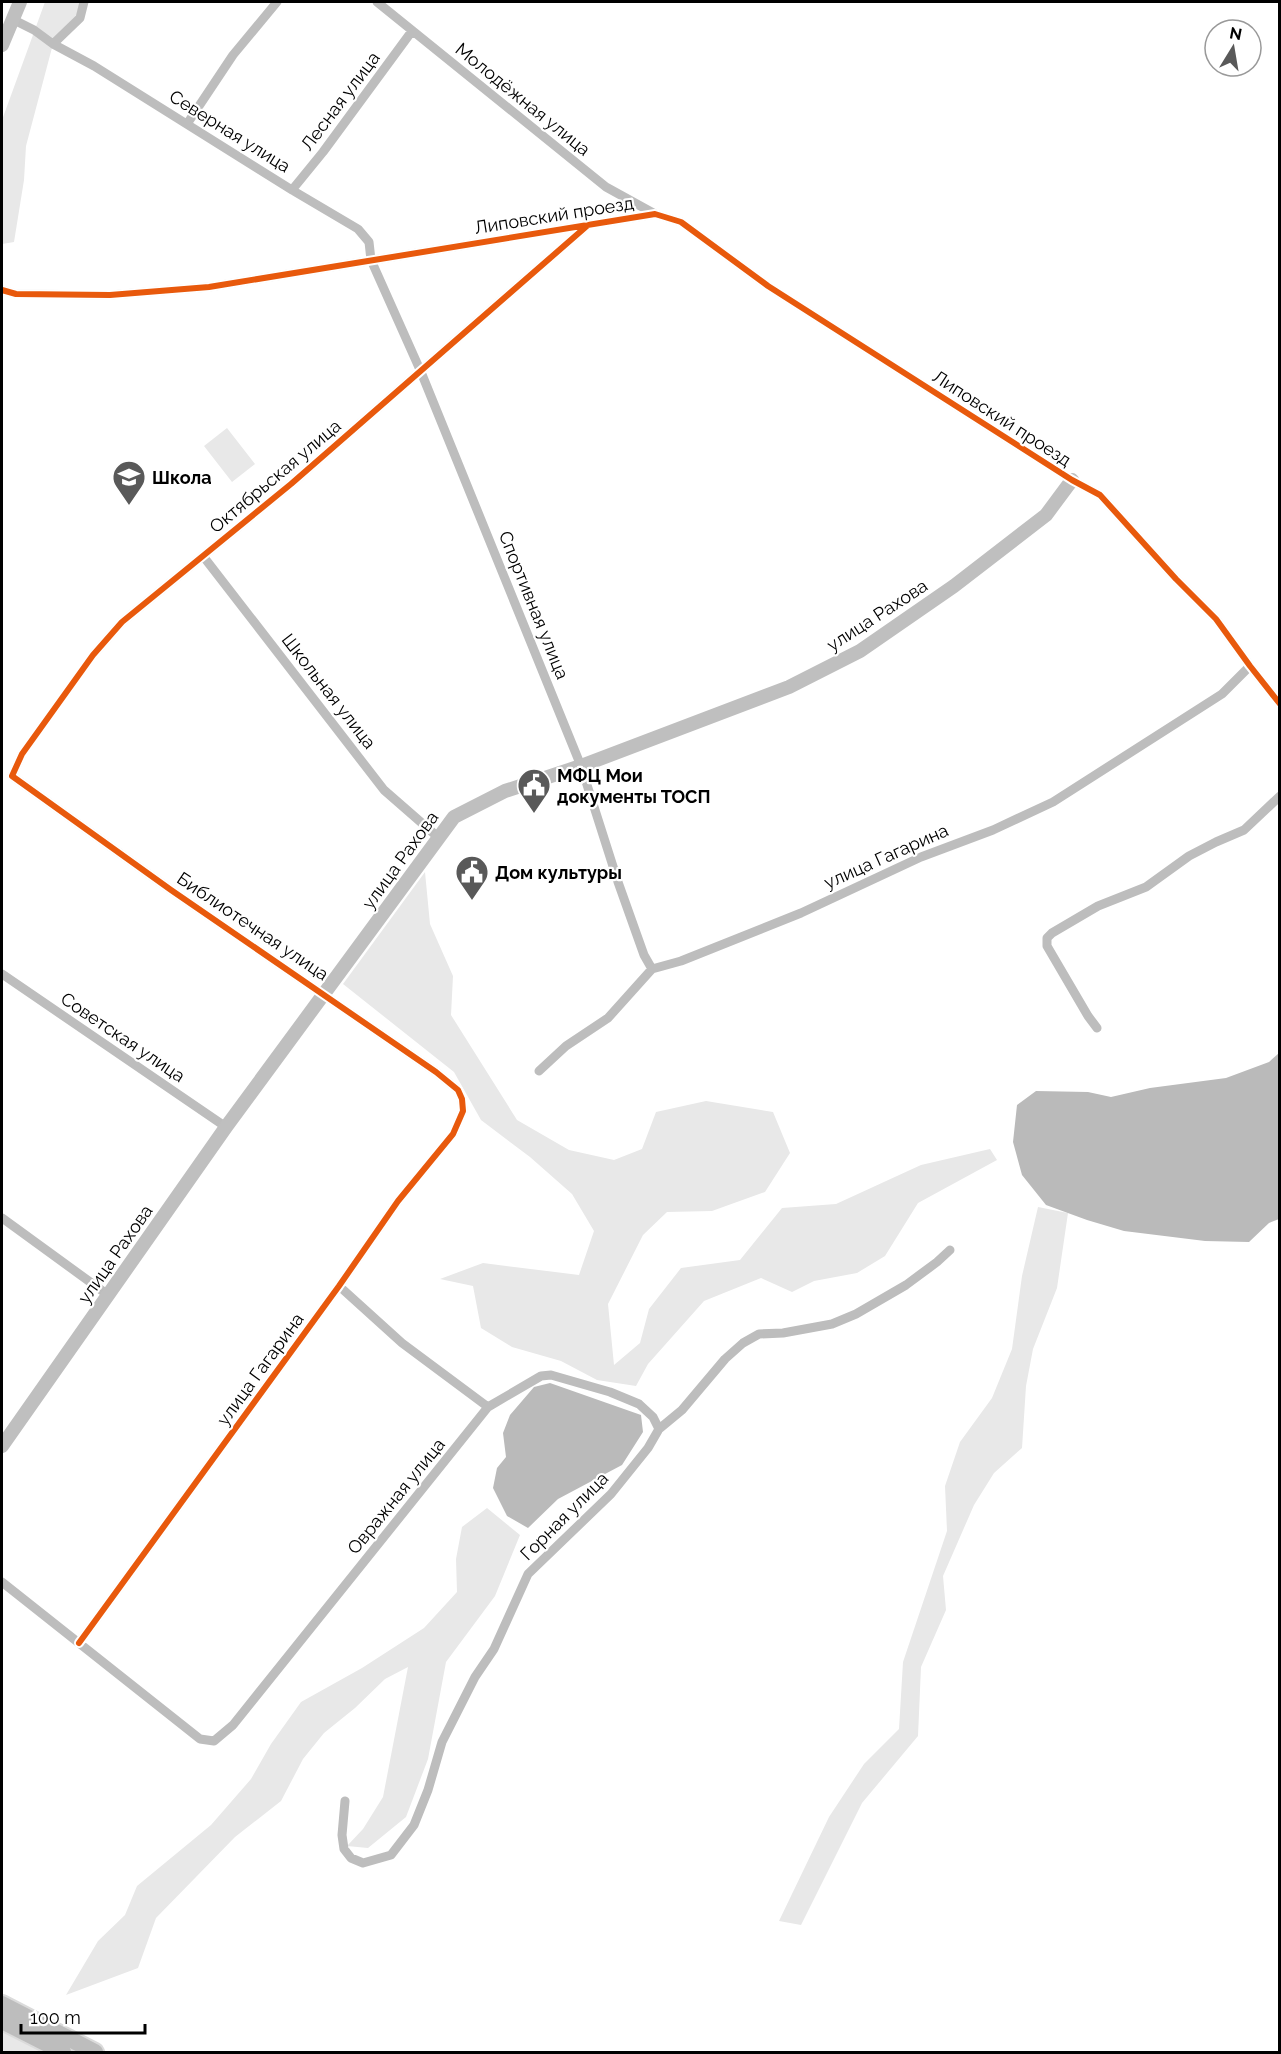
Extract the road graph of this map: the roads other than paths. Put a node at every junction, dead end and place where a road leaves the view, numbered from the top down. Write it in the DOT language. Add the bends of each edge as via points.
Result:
graph roads {
  1 [pos="19,2"];
  2 [pos="84,2"];
  3 [pos="277,2"];
  4 [pos="377,2"];
  5 [pos="12,19"];
  6 [pos="412,31"];
  7 [pos="53,44"];
  8 [pos="2,45"];
  9 [pos="187,123"];
  10 [pos="292,190"];
  11 [pos="655,214"];
  12 [pos="588,225"];
  13 [pos="370,260"];
  14 [pos="2,290"];
  15 [pos="421,372"];
  16 [pos="1072,480"];
  17 [pos="203,556"];
  18 [pos="1250,666"];
  19 [pos="1280,704"];
  20 [pos="581,766"];
  21 [pos="12,776"];
  22 [pos="1280,796"];
  23 [pos="439,838"];
  24 [pos="652,969"];
  25 [pos="2,974"];
  26 [pos="325,994"];
  27 [pos="1097,1028"];
  28 [pos="539,1071"];
  29 [pos="463,1111"];
  30 [pos="226,1127"];
  31 [pos="2,1218"];
  32 [pos="950,1250"];
  33 [pos="339,1286"];
  34 [pos="108,1296"];
  35 [pos="488,1407"];
  36 [pos="659,1429"];
  37 [pos="2,1446"];
  38 [pos="2,1582"];
  39 [pos="79,1643"];
  40 [pos="345,1801"];
  41 [pos="4,2011"];
  42 [pos="63,2052"];
  43 [pos="95,2052"];
  1 -- 5 [label="street"];
  2 -- 7 [label="street" via="80,18"];
  3 -- 9 [label="street" via="233,55"];
  4 -- 6 [label="street, Молодёжная улица"];
  5 -- 7 [label="street, Северная улица"];
  5 -- 8 [label="street"];
  6 -- 10 [label="street, Лесная улица"];
  6 -- 11 [label="street, Молодёжная улица" via="606,187"];
  7 -- 9 [label="street, Северная улица"];
  9 -- 10 [label="street, Северная улица"];
  10 -- 13 [label="street, Северная улица" via="358,229 369,242"];
  11 -- 12 [label="street, Липовский проезд"];
  11 -- 16 [label="street, Липовский проезд" via="681,222 768,286"];
  12 -- 13 [label="street, Липовский проезд"];
  12 -- 15 [label="street, Октябрьская улица"];
  13 -- 14 [label="street, Липовский проезд" via="209,287 110,295 16,294"];
  13 -- 15 [label="street, Спортивная улица"];
  15 -- 17 [label="street, Октябрьская улица"];
  15 -- 20 [label="street, Спортивная улица"];
  16 -- 18 [label="street, Липовский проезд" via="1100,495 1216,619"];
  16 -- 20 [label="street, улица Рахова" via="1046,515 954,586 860,651 789,687"];
  17 -- 21 [label="street, Октябрьская улица" via="122,622 104,642 22,754"];
  17 -- 23 [label="street, Школьная улица" via="384,790"];
  18 -- 19 [label="street, Липовский проезд"];
  18 -- 24 [label="street, улица Гагарина" via="1222,694 1053,802 713,949"];
  20 -- 23 [label="street, улица Рахова" via="505,791 454,817"];
  20 -- 24 [label="street, Спортивная улица" via="618,882"];
  21 -- 26 [label="street, Библиотечная улица"];
  22 -- 27 [label="street" via="1244,830 1189,856 1146,887 1098,906 1047,938 1047,946"];
  23 -- 26 [label="street, улица Рахова"];
  24 -- 28 [label="street" via="608,1018 566,1046"];
  25 -- 30 [label="street, Советская улица"];
  26 -- 29 [label="street, Библиотечная улица" via="458,1090"];
  26 -- 30 [label="street, улица Рахова"];
  29 -- 33 [label="street, улица Гагарина" via="453,1134 398,1201"];
  30 -- 34 [label="street, улица Рахова"];
  31 -- 34 [label="street"];
  32 -- 36 [label="street, Горная улица" via="906,1285 856,1314 832,1324 759,1334 742,1343 682,1410"];
  33 -- 35 [label="street" via="402,1343"];
  33 -- 39 [label="street, улица Гагарина"];
  34 -- 37 [label="street, улица Рахова"];
  35 -- 36 [label="street" via="541,1376 551,1375 639,1404"];
  35 -- 39 [label="street, Овражная улица" via="233,1725 214,1741 200,1739"];
  36 -- 40 [label="street, Горная улица" via="611,1494 528,1574 494,1650 475,1677 442,1742 414,1825 391,1855 363,1863 351,1858 344,1849 342,1835"];
  38 -- 39 [label="street"];
  41 -- 42 [label="highway"];
  41 -- 43 [label="highway"];
}
